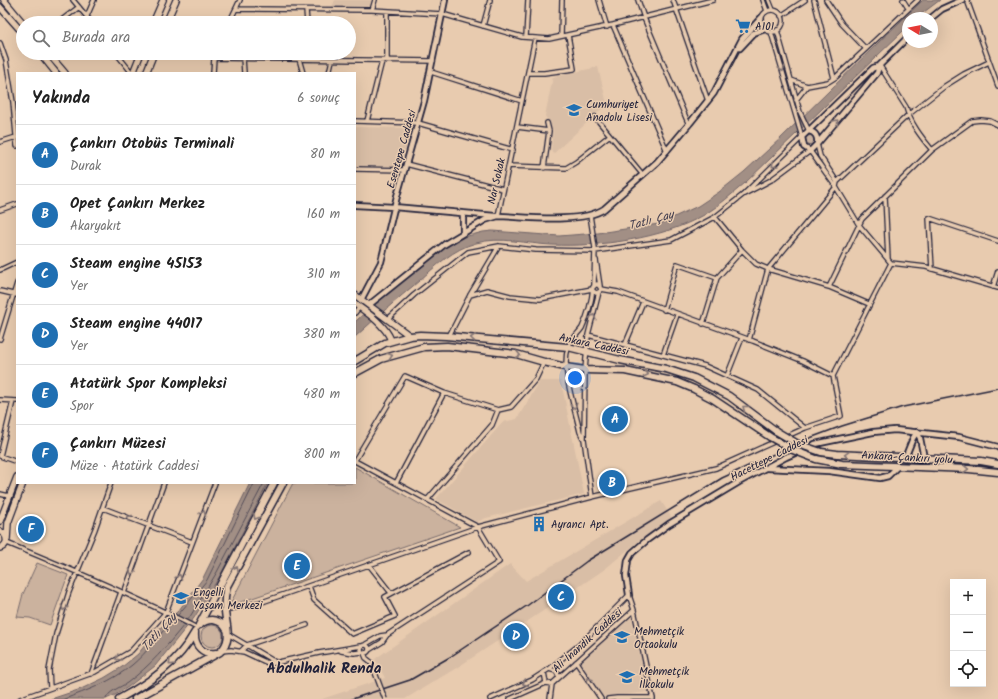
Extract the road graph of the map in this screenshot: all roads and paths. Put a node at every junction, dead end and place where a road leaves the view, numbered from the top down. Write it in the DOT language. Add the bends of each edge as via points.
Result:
graph roads {
  1 [pos="4,0"];
  2 [pos="73,0"];
  3 [pos="94,0"];
  4 [pos="163,0"];
  5 [pos="176,0"];
  6 [pos="240,0"];
  7 [pos="375,0"];
  8 [pos="445,0"];
  9 [pos="490,0"];
  10 [pos="528,0"];
  11 [pos="562,0"];
  12 [pos="599,0"];
  13 [pos="638,0"];
  14 [pos="673,0"];
  15 [pos="713,0"];
  16 [pos="763,0"];
  17 [pos="769,0"];
  18 [pos="805,0"];
  19 [pos="814,0"];
  20 [pos="826,0"];
  21 [pos="903,0"];
  22 [pos="918,0"];
  23 [pos="962,0"];
  24 [pos="966,0"];
  25 [pos="704,1"];
  26 [pos="79,7"];
  27 [pos="0,8"];
  28 [pos="908,8"];
  29 [pos="236,9"];
  30 [pos="306,10"];
  31 [pos="372,10"];
  32 [pos="676,10"];
  33 [pos="773,10"];
  34 [pos="387,11"];
  35 [pos="767,11"];
  36 [pos="938,12"];
  37 [pos="442,14"];
  38 [pos="17,16"];
  39 [pos="67,16"];
  40 [pos="87,16"];
  41 [pos="156,16"];
  42 [pos="168,16"];
  43 [pos="232,16"];
  44 [pos="306,16"];
  45 [pos="781,16"];
  46 [pos="644,18"];
  47 [pos="761,18"];
  48 [pos="16,25"];
  49 [pos="613,25"];
  50 [pos="482,26"];
  51 [pos="607,27"];
  52 [pos="765,29"];
  53 [pos="777,30"];
  54 [pos="771,32"];
  55 [pos="568,35"];
  56 [pos="561,36"];
  57 [pos="526,37"];
  58 [pos="535,38"];
  59 [pos="0,43"];
  60 [pos="902,43"];
  61 [pos="866,49"];
  62 [pos="46,60"];
  63 [pos="54,60"];
  64 [pos="122,60"];
  65 [pos="138,60"];
  66 [pos="151,60"];
  67 [pos="214,60"];
  68 [pos="242,60"];
  69 [pos="299,60"];
  70 [pos="307,60"];
  71 [pos="332,60"];
  72 [pos="730,60"];
  73 [pos="382,61"];
  74 [pos="387,61"];
  75 [pos="433,61"];
  76 [pos="989,62"];
  77 [pos="879,66"];
  78 [pos="998,71"];
  79 [pos="55,72"];
  80 [pos="64,72"];
  81 [pos="132,72"];
  82 [pos="133,72"];
  83 [pos="146,72"];
  84 [pos="212,72"];
  85 [pos="244,72"];
  86 [pos="303,72"];
  87 [pos="329,72"];
  88 [pos="431,72"];
  89 [pos="993,72"];
  90 [pos="528,73"];
  91 [pos="834,78"];
  92 [pos="791,80"];
  93 [pos="807,86"];
  94 [pos="998,86"];
  95 [pos="796,100"];
  96 [pos="522,101"];
  97 [pos="708,101"];
  98 [pos="908,115"];
  99 [pos="595,117"];
  100 [pos="356,121"];
  101 [pos="367,121"];
  102 [pos="418,123"];
  103 [pos="547,123"];
  104 [pos="689,125"];
  105 [pos="998,125"];
  106 [pos="517,127"];
  107 [pos="808,130"];
  108 [pos="550,131"];
  109 [pos="610,135"];
  110 [pos="801,135"];
  111 [pos="16,137"];
  112 [pos="0,142"];
  113 [pos="817,144"];
  114 [pos="512,150"];
  115 [pos="932,150"];
  116 [pos="667,151"];
  117 [pos="810,151"];
  118 [pos="406,164"];
  119 [pos="509,166"];
  120 [pos="544,168"];
  121 [pos="356,169"];
  122 [pos="405,170"];
  123 [pos="643,175"];
  124 [pos="836,182"];
  125 [pos="836,187"];
  126 [pos="503,189"];
  127 [pos="744,194"];
  128 [pos="885,196"];
  129 [pos="16,204"];
  130 [pos="356,205"];
  131 [pos="394,207"];
  132 [pos="0,210"];
  133 [pos="463,214"];
  134 [pos="498,216"];
  135 [pos="590,216"];
  136 [pos="715,217"];
  137 [pos="859,225"];
  138 [pos="463,233"];
  139 [pos="998,241"];
  140 [pos="499,246"];
  141 [pos="595,250"];
  142 [pos="742,250"];
  143 [pos="595,257"];
  144 [pos="888,259"];
  145 [pos="16,262"];
  146 [pos="891,263"];
  147 [pos="768,269"];
  148 [pos="932,269"];
  149 [pos="0,270"];
  150 [pos="998,271"];
  151 [pos="717,278"];
  152 [pos="829,287"];
  153 [pos="993,287"];
  154 [pos="593,288"];
  155 [pos="998,288"];
  156 [pos="600,289"];
  157 [pos="0,291"];
  158 [pos="15,295"];
  159 [pos="470,295"];
  160 [pos="356,296"];
  161 [pos="361,300"];
  162 [pos="643,302"];
  163 [pos="869,304"];
  164 [pos="370,306"];
  165 [pos="360,308"];
  166 [pos="664,310"];
  167 [pos="677,315"];
  168 [pos="386,318"];
  169 [pos="703,324"];
  170 [pos="588,335"];
  171 [pos="410,336"];
  172 [pos="449,336"];
  173 [pos="742,338"];
  174 [pos="0,339"];
  175 [pos="392,340"];
  176 [pos="749,340"];
  177 [pos="625,344"];
  178 [pos="568,347"];
  179 [pos="587,350"];
  180 [pos="663,355"];
  181 [pos="356,360"];
  182 [pos="544,362"];
  183 [pos="565,367"];
  184 [pos="585,370"];
  185 [pos="356,372"];
  186 [pos="727,376"];
  187 [pos="834,376"];
  188 [pos="444,394"];
  189 [pos="0,400"];
  190 [pos="15,401"];
  191 [pos="498,410"];
  192 [pos="805,428"];
  193 [pos="917,432"];
  194 [pos="584,439"];
  195 [pos="998,446"];
  196 [pos="821,452"];
  197 [pos="905,458"];
  198 [pos="924,458"];
  199 [pos="356,459"];
  200 [pos="16,462"];
  201 [pos="356,462"];
  202 [pos="998,464"];
  203 [pos="898,466"];
  204 [pos="766,468"];
  205 [pos="998,472"];
  206 [pos="16,479"];
  207 [pos="396,483"];
  208 [pos="23,484"];
  209 [pos="111,484"];
  210 [pos="164,484"];
  211 [pos="215,484"];
  212 [pos="273,484"];
  213 [pos="282,484"];
  214 [pos="0,494"];
  215 [pos="9,496"];
  216 [pos="592,498"];
  217 [pos="427,500"];
  218 [pos="102,508"];
  219 [pos="0,522"];
  220 [pos="149,526"];
  221 [pos="478,526"];
  222 [pos="0,531"];
  223 [pos="192,542"];
  224 [pos="4,544"];
  225 [pos="0,552"];
  226 [pos="469,552"];
  227 [pos="369,565"];
  228 [pos="78,572"];
  229 [pos="309,586"];
  230 [pos="123,592"];
  231 [pos="391,594"];
  232 [pos="629,595"];
  233 [pos="225,610"];
  234 [pos="634,610"];
  235 [pos="166,612"];
  236 [pos="307,625"];
  237 [pos="196,628"];
  238 [pos="228,634"];
  239 [pos="387,635"];
  240 [pos="366,644"];
  241 [pos="247,645"];
  242 [pos="361,646"];
  243 [pos="369,650"];
  244 [pos="241,651"];
  245 [pos="338,651"];
  246 [pos="220,652"];
  247 [pos="363,653"];
  248 [pos="370,661"];
  249 [pos="576,662"];
  250 [pos="276,663"];
  251 [pos="549,669"];
  252 [pos="544,672"];
  253 [pos="91,674"];
  254 [pos="559,677"];
  255 [pos="546,683"];
  256 [pos="552,684"];
  257 [pos="50,688"];
  258 [pos="617,698"];
  259 [pos="20,699"];
  260 [pos="119,699"];
  261 [pos="136,699"];
  262 [pos="385,699"];
  263 [pos="490,699"];
  264 [pos="510,699"];
  265 [pos="550,699"];
  266 [pos="601,699"];
  267 [pos="608,699"];
  268 [pos="653,699"];
  1 -- 38 [label="main road"];
  2 -- 26 [label="street"];
  3 -- 40 [label="street"];
  4 -- 41 [label="main road"];
  5 -- 42 [label="main road"];
  6 -- 29 [label="street"];
  7 -- 31 [label="street"];
  8 -- 37 [label="street, Esentepe Caddesi"];
  9 -- 50 [label="street"];
  10 -- 57 [label="street"];
  11 -- 56 [label="street"];
  12 -- 51 [label="street"];
  13 -- 46 [label="street"];
  14 -- 32 [label="street"];
  15 -- 25 [label="street"];
  16 -- 35 [label="street"];
  17 -- 33 [label="street"];
  18 -- 45 [label="street"];
  19 -- 91 [label="street"];
  20 -- 61 [label="street" via="842,24"];
  21 -- 28 [label="street"];
  22 -- 28 [label="street"];
  23 -- 36 [label="street"];
  24 -- 76 [label="street"];
  25 -- 32 [label="street"];
  26 -- 39 [label="street"];
  26 -- 40 [label="street"];
  27 -- 48 [label="main road"];
  28 -- 61 [label="street"];
  29 -- 30 [label="street"];
  29 -- 43 [label="street"];
  30 -- 31 [label="street"];
  30 -- 44 [label="street"];
  31 -- 34 [label="street"];
  32 -- 46 [label="street"];
  32 -- 97 [label="street"];
  33 -- 35 [label="street"];
  33 -- 45 [label="street"];
  34 -- 37 [label="street"];
  34 -- 74 [label="street"];
  35 -- 47 [label="street"];
  37 -- 50 [label="street"];
  37 -- 75 [label="street, Esentepe Caddesi"];
  45 -- 53 [label="street" via="782,23"];
  46 -- 49 [label="street"];
  46 -- 104 [label="street"];
  47 -- 52 [label="street" via="761,24"];
  47 -- 72 [label="street" via="742,39"];
  49 -- 51 [label="street"];
  49 -- 116 [label="street"];
  50 -- 57 [label="street"];
  51 -- 55 [label="street"];
  52 -- 54 [label="street"];
  52 -- 72 [label="street" via="754,33 746,40"];
  53 -- 54 [label="street"];
  53 -- 92 [label="street"];
  54 -- 110 [label="street, one-way"];
  55 -- 56 [label="street"];
  55 -- 90 [label="street" via="574,68"];
  56 -- 58 [label="street" via="549,39"];
  57 -- 58 [label="street"];
  58 -- 90 [label="street, Nar Sokak"];
  59 -- 111 [label="street" via="6,60"];
  60 -- 77 [label="street"];
  61 -- 91 [label="street"];
  62 -- 79 [label="main road"];
  63 -- 80 [label="main road"];
  64 -- 81 [label="street"];
  65 -- 82 [label="main road"];
  66 -- 83 [label="main road"];
  67 -- 84 [label="street"];
  68 -- 85 [label="street"];
  69 -- 86 [label="street"];
  70 -- 71 [label="street"];
  71 -- 73 [label="street"];
  71 -- 87 [label="street"];
  72 -- 97 [label="street"];
  73 -- 74 [label="street"];
  73 -- 101 [label="street"];
  74 -- 75 [label="street"];
  75 -- 88 [label="street, Esentepe Caddesi"];
  76 -- 89 [label="street"];
  76 -- 98 [label="street" via="945,86"];
  77 -- 98 [label="street" via="906,107"];
  77 -- 107 [label="street" via="873,68"];
  113 -- 77 [label="street, one-way" via="877,73"];
  78 -- 89 [label="street"];
  88 -- 96 [label="street"];
  88 -- 102 [label="street, Esentepe Caddesi"];
  89 -- 94 [label="street"];
  90 -- 96 [label="street, Nar Sokak"];
  91 -- 93 [label="street" via="828,82"];
  92 -- 93 [label="street"];
  92 -- 95 [label="street"];
  93 -- 95 [label="street"];
  95 -- 107 [label="street"];
  96 -- 106 [label="street, Nar Sokak"];
  97 -- 104 [label="street"];
  98 -- 115 [label="street"];
  98 -- 124 [label="street"];
  99 -- 109 [label="street"];
  100 -- 101 [label="street"];
  101 -- 102 [label="street"];
  102 -- 114 [label="street"];
  102 -- 118 [label="street, Esentepe Caddesi"];
  103 -- 108 [label="street"];
  104 -- 116 [label="street"];
  105 -- 115 [label="street" via="990,121 972,121"];
  106 -- 108 [label="street"];
  106 -- 114 [label="street, Nar Sokak"];
  107 -- 110 [label="street"];
  107 -- 113 [label="street" via="817,137"];
  108 -- 120 [label="street"];
  109 -- 120 [label="street" via="570,166"];
  109 -- 123 [label="street"];
  110 -- 117 [label="street" via="804,147"];
  110 -- 127 [label="street, one-way"];
  111 -- 112 [label="street"];
  113 -- 117 [label="street"];
  113 -- 124 [label="street" via="820,156"];
  114 -- 119 [label="street, Nar Sokak"];
  115 -- 128 [label="street"];
  116 -- 123 [label="street"];
  117 -- 125 [label="street"];
  117 -- 127 [label="street" via="771,180"];
  118 -- 122 [label="street, Esentepe Caddesi"];
  118 -- 126 [label="street"];
  119 -- 120 [label="street"];
  119 -- 126 [label="street, Nar Sokak"];
  121 -- 122 [label="street"];
  122 -- 131 [label="street, Esentepe Caddesi"];
  123 -- 135 [label="street" via="604,209"];
  124 -- 125 [label="street"];
  125 -- 137 [label="street"];
  125 -- 147 [label="street"];
  126 -- 134 [label="street, Nar Sokak"];
  127 -- 136 [label="street"];
  128 -- 137 [label="street"];
  128 -- 144 [label="street"];
  129 -- 132 [label="street"];
  130 -- 131 [label="street"];
  131 -- 133 [label="street"];
  131 -- 161 [label="street, Esentepe Caddesi" via="381,262"];
  133 -- 134 [label="street"];
  133 -- 138 [label="street"];
  134 -- 135 [label="street"];
  134 -- 138 [label="street" via="485,220"];
  135 -- 141 [label="street"];
  136 -- 141 [label="street" via="671,240"];
  136 -- 142 [label="street"];
  137 -- 144 [label="street"];
  137 -- 152 [label="street"];
  138 -- 164 [label="street" via="438,249"];
  139 -- 148 [label="street" via="929,218"];
  140 -- 141 [label="street" via="536,250"];
  140 -- 159 [label="street"];
  140 -- 168 [label="street" via="468,252"];
  141 -- 143 [label="street"];
  142 -- 147 [label="street" via="756,264"];
  142 -- 151 [label="street"];
  143 -- 154 [label="street"];
  143 -- 156 [label="street"];
  144 -- 146 [label="street"];
  145 -- 149 [label="street"];
  146 -- 148 [label="street"];
  146 -- 163 [label="street"];
  147 -- 152 [label="street"];
  147 -- 176 [label="street"];
  148 -- 153 [label="street"];
  150 -- 153 [label="street"];
  151 -- 166 [label="street" via="677,264"];
  151 -- 169 [label="street"];
  152 -- 163 [label="street"];
  153 -- 155 [label="street"];
  154 -- 156 [label="street" via="596,293"];
  154 -- 156 [label="street" via="597,284"];
  154 -- 159 [label="street" via="540,299 510,296 487,290"];
  154 -- 178 [label="street" via="582,328"];
  156 -- 162 [label="street" via="618,292"];
  170 -- 156 [label="street, one-way"];
  157 -- 158 [label="street"];
  158 -- 174 [label="street"];
  159 -- 172 [label="street"];
  160 -- 161 [label="main road"];
  161 -- 164 [label="main road"];
  162 -- 166 [label="street"];
  162 -- 177 [label="street"];
  163 -- 187 [label="street"];
  164 -- 168 [label="main road"];
  165 -- 175 [label="main road" via="386,330"];
  166 -- 167 [label="street"];
  167 -- 169 [label="street"];
  167 -- 180 [label="street"];
  168 -- 171 [label="main road"];
  169 -- 173 [label="street"];
  170 -- 177 [label="street"];
  170 -- 179 [label="street"];
  171 -- 172 [label="highway, Ankara Caddesi"];
  171 -- 175 [label="highway, Ankara Caddesi"];
  178 -- 172 [label="highway, Ankara Caddesi, one-way"];
  173 -- 176 [label="street"];
  173 -- 186 [label="street"];
  175 -- 181 [label="highway, Ankara Caddesi"];
  176 -- 187 [label="street"];
  177 -- 180 [label="street"];
  178 -- 179 [label="highway, Ankara Caddesi"];
  178 -- 183 [label="street"];
  179 -- 184 [label="street"];
  196 -- 179 [label="highway, Ankara Caddesi, one-way, bridge" via="798,444 776,431 729,396 701,381 666,369 620,360"];
  180 -- 186 [label="street" via="705,366"];
  182 -- 183 [label="highway, Ankara-Çankırı yolu"];
  185 -- 182 [label="highway, Ankara-Çankırı yolu, one-way" via="381,359 430,346 454,346 516,354"];
  182 -- 191 [label="street" via="536,379 511,407"];
  183 -- 184 [label="highway, Ankara-Çankırı yolu"];
  183 -- 194 [label="street, one-way" via="580,432"];
  184 -- 194 [label="street"];
  184 -- 203 [label="highway, Ankara-Çankırı yolu, one-way, bridge" via="625,371 686,385 714,399 770,437 816,459 842,464"];
  186 -- 192 [label="street" via="758,390"];
  187 -- 192 [label="street" via="840,416"];
  188 -- 191 [label="street"];
  188 -- 199 [label="street" via="405,376"];
  188 -- 207 [label="street"];
  189 -- 190 [label="street"];
  190 -- 200 [label="street" via="0,456"];
  191 -- 217 [label="street" via="492,425"];
  192 -- 216 [label="street" via="716,468"];
  193 -- 195 [label="street, Hacettepe Caddesi" via="958,437"];
  193 -- 197 [label="street"];
  193 -- 198 [label="street"];
  193 -- 204 [label="street, Hacettepe Caddesi" via="886,430 822,442"];
  194 -- 216 [label="street"];
  197 -- 196 [label="highway, Ankara-Çankırı yolu, one-way"];
  197 -- 198 [label="highway, Ankara-Çankırı yolu"];
  198 -- 202 [label="highway, Ankara-Çankırı yolu"];
  201 -- 207 [label="street"];
  203 -- 204 [label="street" via="888,476 880,478 834,471"];
  203 -- 205 [label="highway, Ankara-Çankırı yolu, one-way"];
  204 -- 232 [label="street, Hacettepe Caddesi" via="669,524 638,546 627,565"];
  206 -- 215 [label="main road"];
  207 -- 217 [label="street"];
  208 -- 224 [label="main road" via="8,523"];
  209 -- 218 [label="street"];
  210 -- 220 [label="street"];
  223 -- 211 [label="street, one-way"];
  212 -- 237 [label="highway, one-way"];
  233 -- 213 [label="highway, one-way" via="227,586"];
  214 -- 215 [label="street"];
  215 -- 219 [label="main road"];
  216 -- 221 [label="street"];
  217 -- 221 [label="street"];
  220 -- 218 [label="street, one-way"];
  218 -- 228 [label="street"];
  220 -- 223 [label="street"];
  220 -- 230 [label="street, one-way"];
  221 -- 227 [label="street"];
  221 -- 239 [label="street" via="499,562"];
  222 -- 224 [label="main road" via="5,535"];
  235 -- 223 [label="street, one-way"];
  224 -- 225 [label="main road"];
  224 -- 228 [label="street"];
  226 -- 231 [label="street"];
  227 -- 229 [label="street"];
  227 -- 231 [label="street"];
  228 -- 230 [label="street"];
  228 -- 257 [label="street, one-way" via="56,634 49,670"];
  229 -- 231 [label="street" via="314,600 352,634 395,616 385,597"];
  229 -- 233 [label="street" via="265,601"];
  230 -- 235 [label="street"];
  230 -- 253 [label="street"];
  232 -- 234 [label="street, Ali İnandık Caddesi"];
  232 -- 251 [label="street" via="579,645"];
  233 -- 238 [label="highway"];
  234 -- 249 [label="street, Ali İnandık Caddesi"];
  234 -- 268 [label="street"];
  235 -- 237 [label="street"];
  235 -- 253 [label="street, one-way" via="131,651"];
  236 -- 241 [label="street"];
  237 -- 238 [label="highway" via="206,620 218,621"];
  237 -- 246 [label="highway" via="195,641 200,648 207,653"];
  237 -- 260 [label="highway, one-way" via="183,650 167,667 146,684"];
  238 -- 241 [label="street"];
  238 -- 246 [label="highway" via="226,645"];
  239 -- 240 [label="street"];
  239 -- 243 [label="street" via="382,642"];
  240 -- 242 [label="street"];
  240 -- 243 [label="street"];
  241 -- 244 [label="street"];
  241 -- 250 [label="street"];
  242 -- 245 [label="street"];
  242 -- 247 [label="street"];
  243 -- 247 [label="street"];
  243 -- 248 [label="street"];
  244 -- 246 [label="street"];
  244 -- 250 [label="street" via="270,664"];
  245 -- 247 [label="street"];
  245 -- 250 [label="street"];
  246 -- 261 [label="highway"];
  247 -- 248 [label="street"];
  248 -- 262 [label="street, bridge"];
  249 -- 254 [label="street, Ali İnandık Caddesi"];
  266 -- 249 [label="street, one-way"];
  251 -- 252 [label="street"];
  251 -- 254 [label="street" via="556,671"];
  252 -- 255 [label="street"];
  252 -- 263 [label="street, one-way"];
  253 -- 257 [label="street"];
  254 -- 256 [label="street, Ali İnandık Caddesi"];
  255 -- 256 [label="street"];
  255 -- 264 [label="street"];
  256 -- 265 [label="street, Ali İnandık Caddesi"];
  257 -- 259 [label="street"];
  258 -- 267 [label="street"];
  258 -- 268 [label="street"];
}
